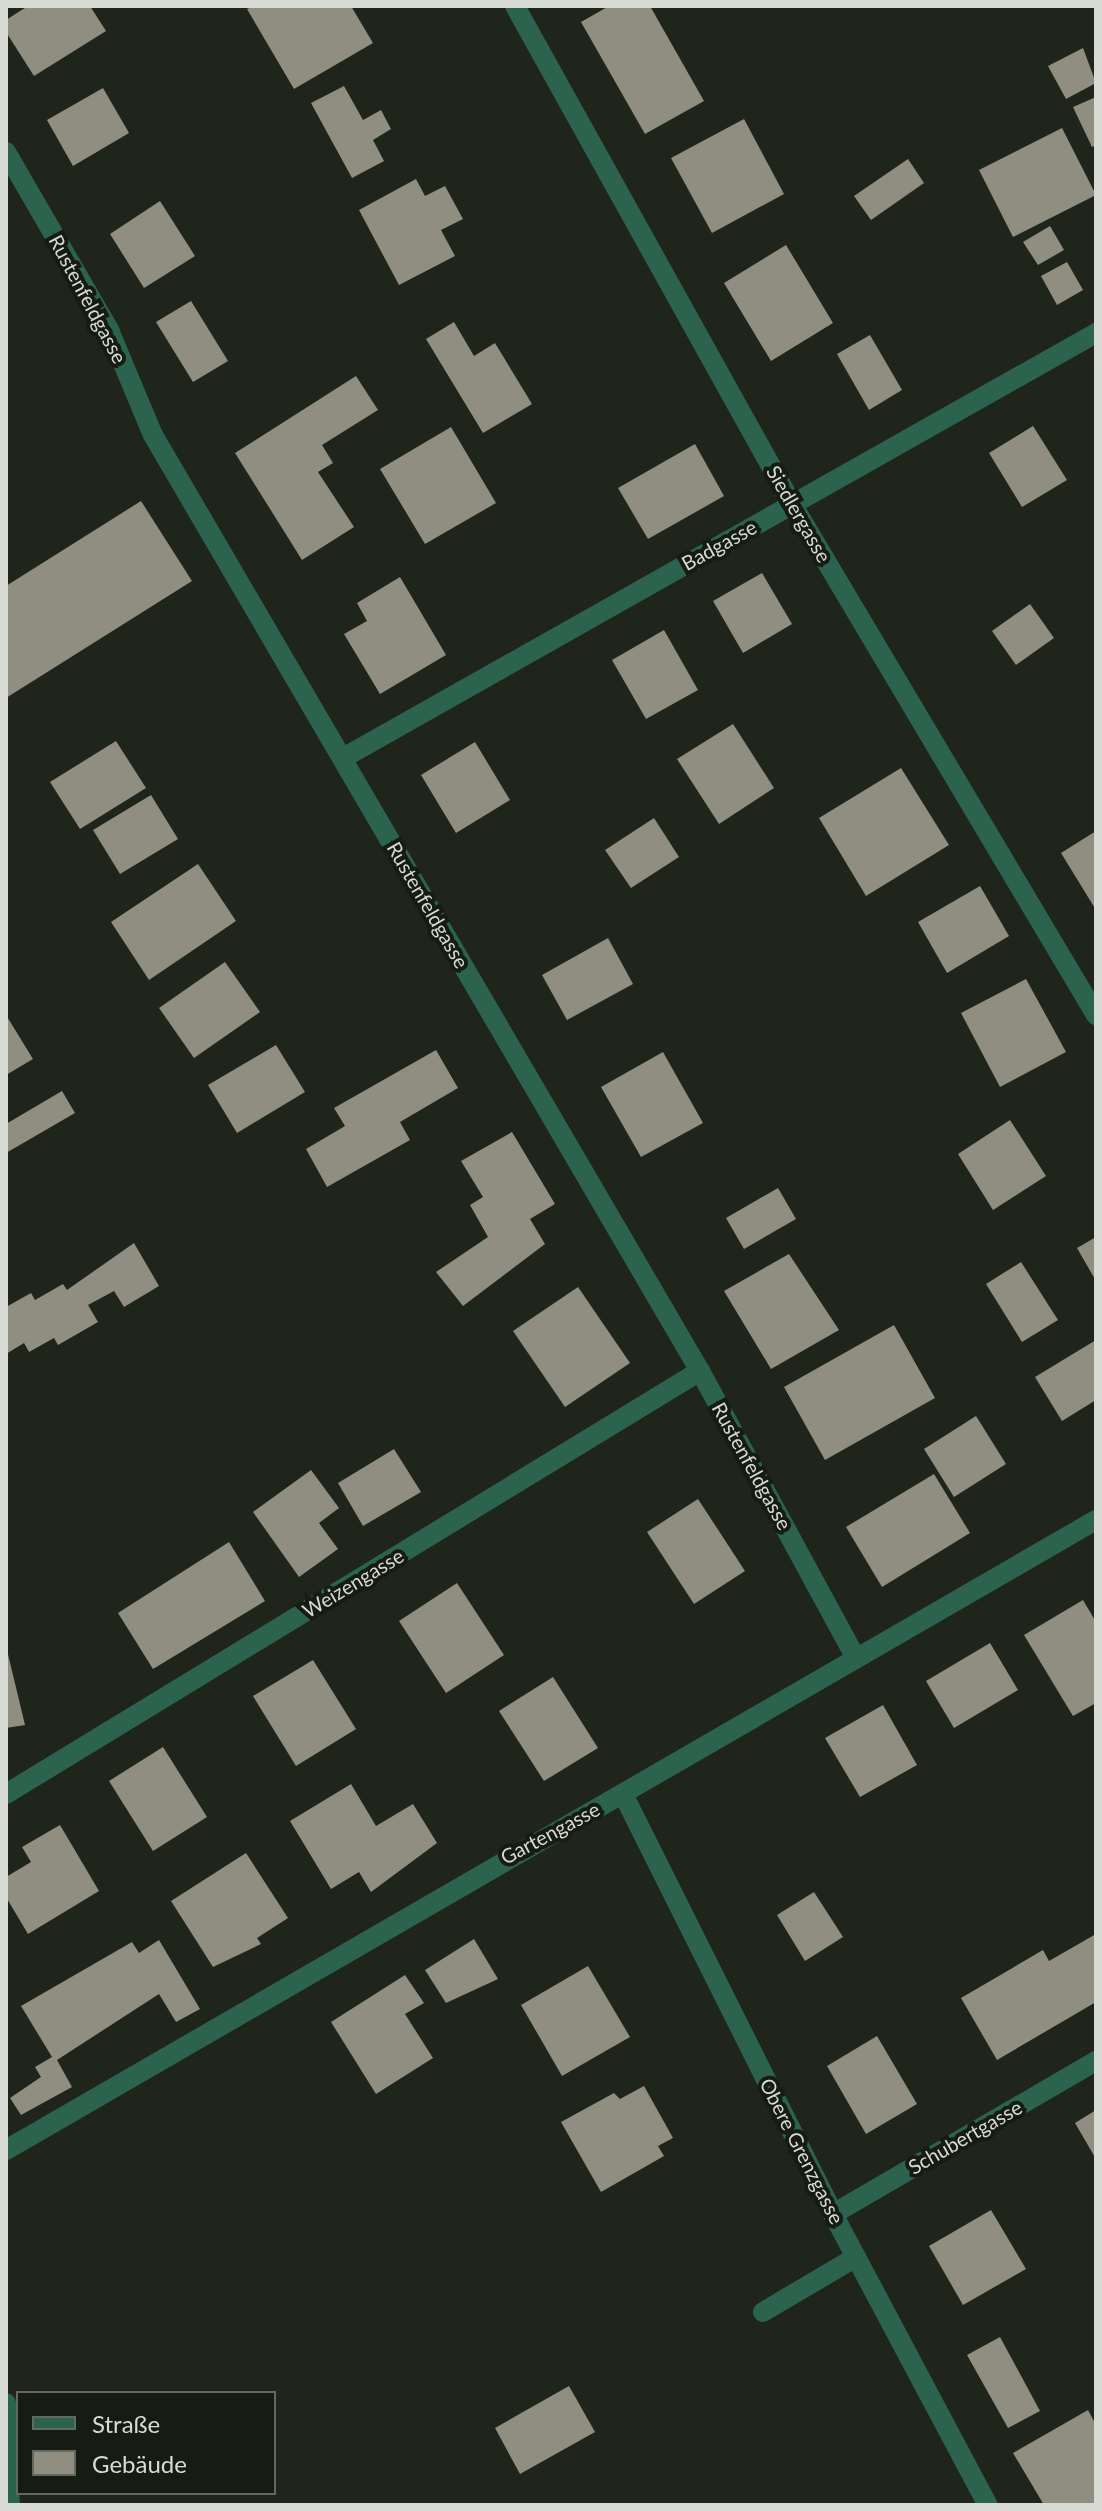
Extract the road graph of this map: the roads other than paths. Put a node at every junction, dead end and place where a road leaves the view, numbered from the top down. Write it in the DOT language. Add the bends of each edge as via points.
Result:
graph roads {
  1 [pos="515,6"];
  2 [pos="6,152"];
  3 [pos="1096,333"];
  4 [pos="792,504"];
  5 [pos="343,758"];
  6 [pos="1096,1015"];
  7 [pos="700,1371"];
  8 [pos="1096,1520"];
  9 [pos="855,1656"];
  10 [pos="6,1794"];
  11 [pos="623,1794"];
  12 [pos="1096,2061"];
  13 [pos="6,2150"];
  14 [pos="833,2214"];
  15 [pos="856,2257"];
  16 [pos="763,2312"];
  17 [pos="6,2403"];
  18 [pos="10,2505"];
  19 [pos="988,2505"];
  1 -- 4 [label="street, Siedlergasse"];
  2 -- 5 [label="street, Rustenfeldgasse" via="109,330 153,435"];
  3 -- 4 [label="street, Badgasse"];
  4 -- 5 [label="street, Badgasse"];
  4 -- 6 [label="street, Siedlergasse"];
  5 -- 7 [label="street, Rustenfeldgasse"];
  7 -- 9 [label="street, Rustenfeldgasse"];
  7 -- 10 [label="street, Weizengasse"];
  8 -- 9 [label="street, Gartengasse"];
  9 -- 11 [label="street, Gartengasse"];
  11 -- 13 [label="street, Gartengasse"];
  11 -- 14 [label="street, Obere Grenzgasse"];
  12 -- 14 [label="street, Schubertgasse"];
  14 -- 15 [label="street, Obere Grenzgasse"];
  15 -- 16 [label="street"];
  15 -- 19 [label="street, Obere Grenzgasse"];
  17 -- 18 [label="street"];
}
